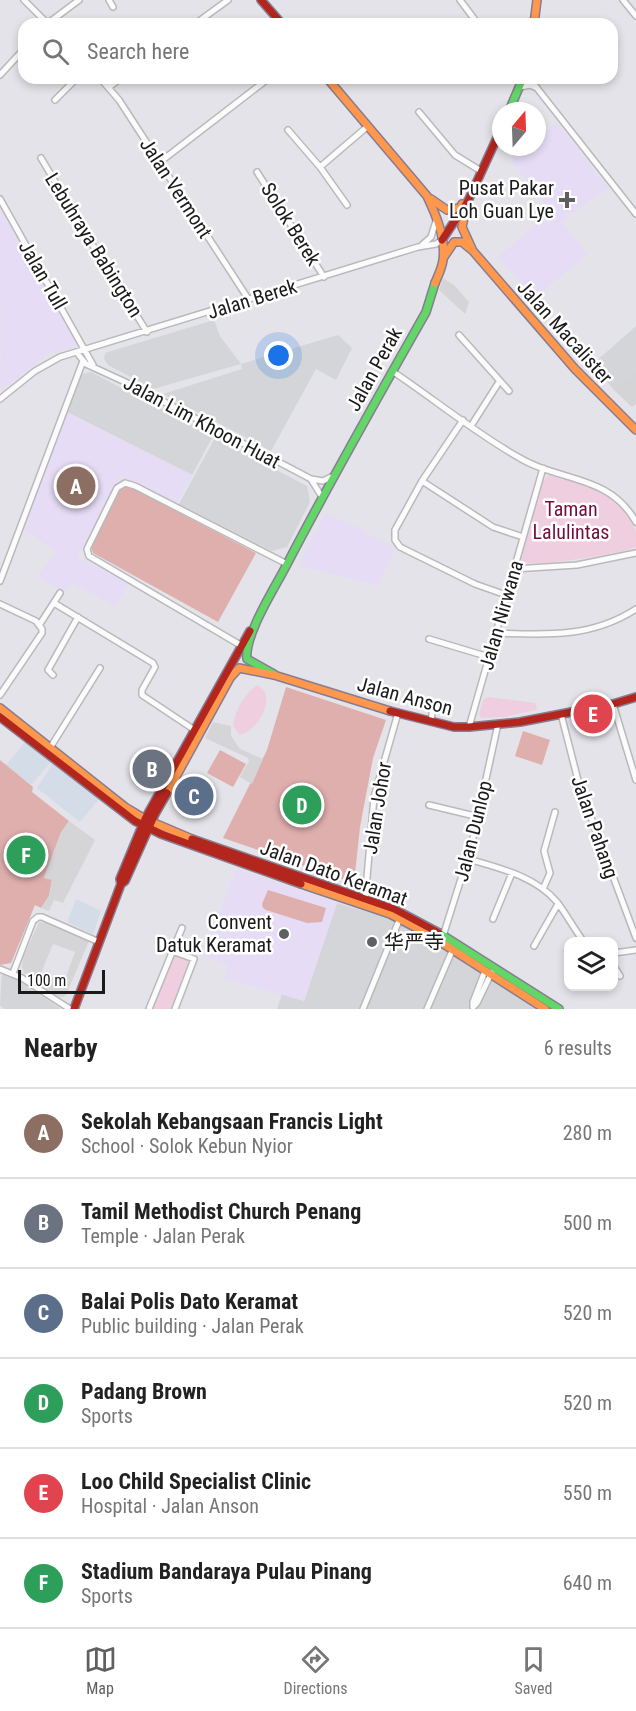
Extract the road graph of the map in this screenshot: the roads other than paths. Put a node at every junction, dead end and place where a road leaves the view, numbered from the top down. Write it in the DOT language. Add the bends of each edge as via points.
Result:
graph roads {
  1 [pos="24,0"];
  2 [pos="79,0"];
  3 [pos="110,0"];
  4 [pos="228,0"];
  5 [pos="261,0"];
  6 [pos="460,0"];
  7 [pos="537,0"];
  8 [pos="623,0"];
  9 [pos="113,7"];
  10 [pos="636,16"];
  11 [pos="41,18"];
  12 [pos="55,18"];
  13 [pos="203,18"];
  14 [pos="277,18"];
  15 [pos="474,18"];
  16 [pos="535,18"];
  17 [pos="18,56"];
  18 [pos="0,75"];
  19 [pos="71,84"];
  20 [pos="106,84"];
  21 [pos="113,84"];
  22 [pos="261,84"];
  23 [pos="332,84"];
  24 [pos="521,84"];
  25 [pos="535,84"];
  26 [pos="109,87"];
  27 [pos="520,87"];
  28 [pos="540,91"];
  29 [pos="55,100"];
  30 [pos="513,102"];
  31 [pos="419,112"];
  32 [pos="368,126"];
  33 [pos="288,130"];
  34 [pos="492,148"];
  35 [pos="41,158"];
  36 [pos="160,162"];
  37 [pos="320,167"];
  38 [pos="481,171"];
  39 [pos="258,172"];
  40 [pos="427,196"];
  41 [pos="469,197"];
  42 [pos="0,199"];
  43 [pos="348,205"];
  44 [pos="636,214"];
  45 [pos="437,217"];
  46 [pos="442,240"];
  47 [pos="418,248"];
  48 [pos="473,251"];
  49 [pos="443,260"];
  50 [pos="324,277"];
  51 [pos="249,300"];
  52 [pos="147,332"];
  53 [pos="459,335"];
  54 [pos="86,351"];
  55 [pos="77,353"];
  56 [pos="83,361"];
  57 [pos="93,365"];
  58 [pos="392,371"];
  59 [pos="499,382"];
  60 [pos="509,392"];
  61 [pos="0,399"];
  62 [pos="463,420"];
  63 [pos="471,426"];
  64 [pos="636,430"];
  65 [pos="543,468"];
  66 [pos="333,475"];
  67 [pos="311,479"];
  68 [pos="422,481"];
  69 [pos="322,497"];
  70 [pos="636,522"];
  71 [pos="523,537"];
  72 [pos="636,553"];
  73 [pos="287,564"];
  74 [pos="514,569"];
  75 [pos="0,581"];
  76 [pos="60,593"];
  77 [pos="506,595"];
  78 [pos="54,603"];
  79 [pos="0,604"];
  80 [pos="636,609"];
  81 [pos="78,617"];
  82 [pos="258,620"];
  83 [pos="40,624"];
  84 [pos="495,633"];
  85 [pos="429,639"];
  86 [pos="242,646"];
  87 [pos="489,657"];
  88 [pos="100,668"];
  89 [pos="53,675"];
  90 [pos="274,675"];
  91 [pos="0,695"];
  92 [pos="636,697"];
  93 [pos="613,704"];
  94 [pos="433,706"];
  95 [pos="0,708"];
  96 [pos="398,713"];
  97 [pos="561,714"];
  98 [pos="0,717"];
  99 [pos="431,722"];
  100 [pos="498,724"];
  101 [pos="469,727"];
  102 [pos="200,731"];
  103 [pos="49,749"];
  104 [pos="636,780"];
  105 [pos="429,805"];
  106 [pos="554,815"];
  107 [pos="479,818"];
  108 [pos="146,823"];
  109 [pos="468,858"];
  110 [pos="512,873"];
  111 [pos="543,889"];
  112 [pos="365,901"];
  113 [pos="558,904"];
  114 [pos="400,918"];
  115 [pos="493,919"];
  116 [pos="182,928"];
  117 [pos="443,936"];
  118 [pos="581,937"];
  119 [pos="636,938"];
  120 [pos="99,942"];
  121 [pos="534,946"];
  122 [pos="636,950"];
  123 [pos="172,951"];
  124 [pos="452,951"];
  125 [pos="618,952"];
  126 [pos="0,969"];
  127 [pos="490,971"];
  128 [pos="13,973"];
  129 [pos="618,973"];
  130 [pos="620,976"];
  131 [pos="533,992"];
  132 [pos="534,1006"];
  133 [pos="71,1007"];
  134 [pos="473,1008"];
  135 [pos="149,1009"];
  136 [pos="176,1009"];
  137 [pos="363,1009"];
  138 [pos="427,1009"];
  139 [pos="545,1009"];
  140 [pos="559,1009"];
  1 -- 11 [label="street"];
  2 -- 12 [label="street"];
  3 -- 9 [label="street"];
  4 -- 13 [label="street"];
  5 -- 14 [label="main road"];
  6 -- 15 [label="street"];
  7 -- 16 [label="main road"];
  8 -- 10 [label="street"];
  17 -- 18 [label="street"];
  19 -- 29 [label="street"];
  20 -- 26 [label="street, Jalan Vermont"];
  21 -- 26 [label="street"];
  22 -- 36 [label="street"];
  23 -- 32 [label="main road"];
  24 -- 27 [label="main road"];
  25 -- 28 [label="street"];
  26 -- 36 [label="street, Jalan Vermont"];
  27 -- 28 [label="street" via="531,85"];
  27 -- 30 [label="main road"];
  28 -- 44 [label="street"];
  31 -- 38 [label="street" via="455,155"];
  32 -- 37 [label="street"];
  32 -- 40 [label="main road"];
  33 -- 37 [label="street"];
  34 -- 38 [label="main road"];
  35 -- 52 [label="street, Lebuhraya Babington"];
  36 -- 51 [label="street, Jalan Vermont"];
  37 -- 43 [label="street"];
  38 -- 40 [label="main road" via="460,208 447,210"];
  38 -- 41 [label="main road"];
  39 -- 50 [label="street, Solok Berek"];
  40 -- 45 [label="main road"];
  41 -- 46 [label="main road"];
  41 -- 48 [label="main road" via="462,227"];
  42 -- 54 [label="street, Jalan Tull"];
  45 -- 46 [label="main road"];
  45 -- 47 [label="street" via="431,237"];
  46 -- 47 [label="street, Jalan Berek"];
  46 -- 49 [label="main road, Jalan Perak"];
  47 -- 50 [label="street, Jalan Berek"];
  48 -- 49 [label="main road" via="462,242 454,242"];
  48 -- 64 [label="main road, Jalan Macalister" via="574,369"];
  49 -- 58 [label="main road, Jalan Perak" via="426,312"];
  50 -- 51 [label="street, Jalan Berek"];
  51 -- 52 [label="street, Jalan Berek"];
  52 -- 54 [label="street, Jalan Berek"];
  53 -- 59 [label="street"];
  54 -- 55 [label="street, Jalan Berek"];
  54 -- 57 [label="street"];
  55 -- 56 [label="street"];
  55 -- 61 [label="street, Jalan Berek" via="46,363"];
  56 -- 57 [label="street, Jalan Lim Khoon Huat"];
  56 -- 75 [label="street"];
  57 -- 67 [label="street, Jalan Lim Khoon Huat"];
  58 -- 62 [label="street"];
  58 -- 66 [label="main road, Jalan Perak"];
  59 -- 60 [label="street"];
  59 -- 63 [label="street"];
  62 -- 63 [label="street"];
  62 -- 68 [label="street"];
  63 -- 65 [label="street" via="516,456"];
  65 -- 70 [label="street" via="602,488"];
  65 -- 71 [label="street, Jalan Nirwana"];
  66 -- 67 [label="street" via="323,481"];
  66 -- 69 [label="main road, Jalan Perak"];
  67 -- 69 [label="street"];
  68 -- 71 [label="street" via="493,527"];
  68 -- 77 [label="street" via="395,530 396,544 475,584"];
  69 -- 73 [label="main road, Jalan Perak"];
  71 -- 74 [label="street, Jalan Nirwana"];
  72 -- 74 [label="street" via="578,565"];
  73 -- 82 [label="main road, Jalan Perak"];
  73 -- 86 [label="street" via="135,486 125,483 117,488 87,549 89,556"];
  74 -- 77 [label="street, Jalan Nirwana"];
  76 -- 78 [label="street"];
  77 -- 84 [label="street, Jalan Nirwana"];
  78 -- 81 [label="street"];
  78 -- 83 [label="street"];
  79 -- 83 [label="street"];
  80 -- 84 [label="street" via="591,630 532,635"];
  81 -- 89 [label="street" via="48,670"];
  81 -- 102 [label="street" via="153,663 155,667 142,695"];
  82 -- 86 [label="main road, Jalan Perak"];
  82 -- 90 [label="main road, Jalan Perak" via="245,654 252,663"];
  83 -- 91 [label="street" via="42,633"];
  84 -- 87 [label="street, Jalan Nirwana"];
  85 -- 87 [label="street"];
  86 -- 102 [label="main road, Jalan Perak"];
  87 -- 101 [label="street, Jalan Nirwana"];
  88 -- 103 [label="street"];
  90 -- 96 [label="main road, Jalan Anson"];
  90 -- 102 [label="main road, Jalan Perak" via="244,668 236,670"];
  92 -- 93 [label="main road, Jalan Anson"];
  93 -- 97 [label="main road, Jalan Anson"];
  93 -- 104 [label="street"];
  94 -- 99 [label="street"];
  95 -- 103 [label="main road"];
  96 -- 99 [label="main road, Jalan Anson"];
  96 -- 112 [label="street, Jalan Johor" via="374,797"];
  97 -- 100 [label="main road, Jalan Anson"];
  97 -- 119 [label="street, Jalan Pahang" via="580,788"];
  98 -- 103 [label="main road"];
  99 -- 101 [label="main road, Jalan Anson"];
  100 -- 101 [label="main road, Jalan Anson"];
  100 -- 107 [label="street, Jalan Dunlop"];
  102 -- 108 [label="main road, Jalan Perak"];
  103 -- 108 [label="main road, Jalan Dato Keramat"];
  105 -- 107 [label="street"];
  106 -- 111 [label="street" via="544,853 550,873"];
  107 -- 109 [label="street, Jalan Dunlop"];
  108 -- 112 [label="main road, Jalan Dato Keramat"];
  108 -- 120 [label="main road, Jalan Perak" via="120,879"];
  109 -- 110 [label="street"];
  109 -- 117 [label="street, Jalan Dunlop"];
  110 -- 111 [label="street"];
  110 -- 115 [label="street"];
  111 -- 113 [label="street"];
  112 -- 114 [label="main road, Jalan Dato Keramat"];
  112 -- 117 [label="main road, Jalan Dato Keramat" via="394,909"];
  113 -- 118 [label="street"];
  113 -- 121 [label="street"];
  114 -- 124 [label="main road, Jalan Dato Keramat"];
  114 -- 137 [label="street"];
  116 -- 123 [label="street"];
  117 -- 127 [label="main road, Jalan Dato Keramat"];
  120 -- 128 [label="street" via="38,917"];
  120 -- 133 [label="main road, Jalan Perak"];
  122 -- 125 [label="street"];
  123 -- 135 [label="street"];
  123 -- 136 [label="street" via="194,959"];
  124 -- 127 [label="main road, Jalan Dato Keramat"];
  124 -- 138 [label="street"];
  126 -- 128 [label="street"];
  127 -- 131 [label="main road, Jalan Dato Keramat"];
  127 -- 132 [label="main road, Jalan Dato Keramat"];
  127 -- 134 [label="street"];
  128 -- 133 [label="street"];
  129 -- 130 [label="street"];
  131 -- 132 [label="street" via="537,998"];
  131 -- 140 [label="main road, Jalan Dato Keramat"];
  132 -- 139 [label="main road, Jalan Dato Keramat"];
}
